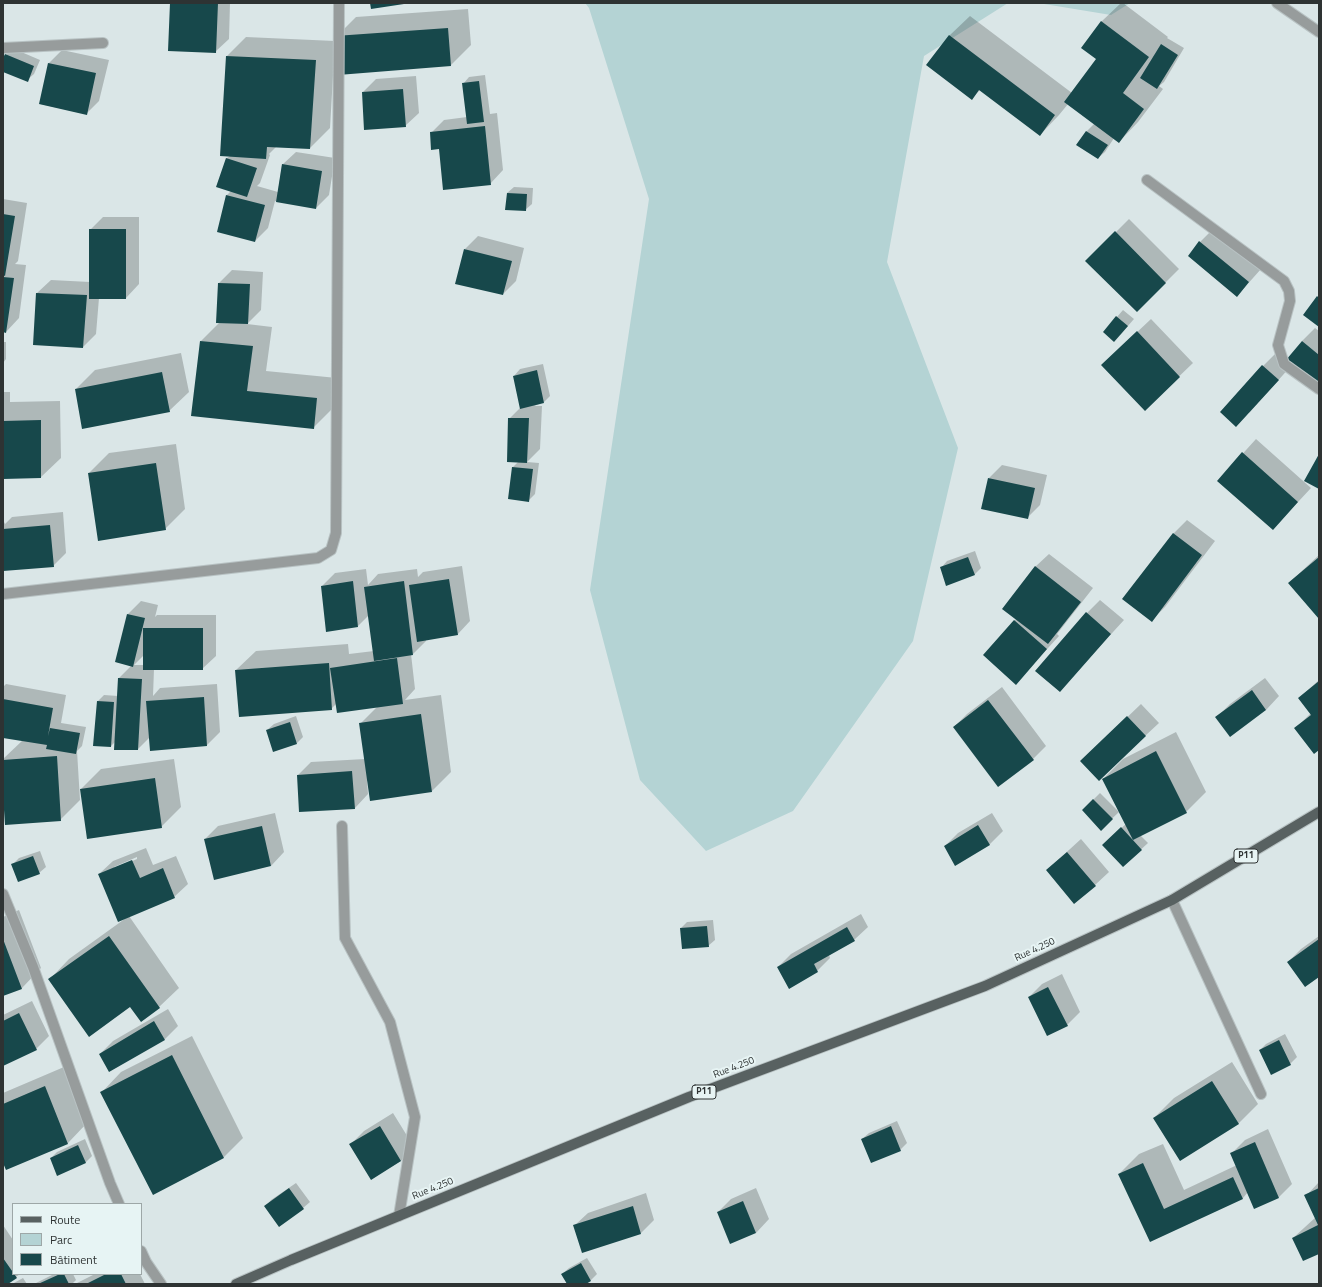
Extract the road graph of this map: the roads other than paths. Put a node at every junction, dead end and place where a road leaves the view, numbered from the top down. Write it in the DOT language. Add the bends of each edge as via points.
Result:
graph roads {
  1 [pos="339,3"];
  2 [pos="1277,3"];
  3 [pos="1319,32"];
  4 [pos="103,42"];
  5 [pos="3,48"];
  6 [pos="1147,180"];
  7 [pos="1319,389"];
  8 [pos="3,594"];
  9 [pos="1319,812"];
  10 [pos="342,826"];
  11 [pos="3,894"];
  12 [pos="1172,900"];
  13 [pos="1261,1094"];
  14 [pos="119,1203"];
  15 [pos="398,1216"];
  16 [pos="142,1253"];
  17 [pos="161,1284"];
  18 [pos="236,1284"];
  1 -- 8 [label="street" via="336,533 331,550 318,558"];
  2 -- 3 [label="street"];
  4 -- 5 [label="street"];
  6 -- 7 [label="street" via="1284,281 1290,301 1278,345 1284,364"];
  9 -- 12 [label="main road, P11"];
  10 -- 15 [label="street" via="345,938 390,1022 415,1117"];
  11 -- 14 [label="street" via="33,967"];
  12 -- 13 [label="street"];
  12 -- 15 [label="main road, Rue 4.250 / P11" via="985,986 689,1097"];
  15 -- 18 [label="main road, Rue 4.250 / P11"];
  16 -- 17 [label="street"];
}
